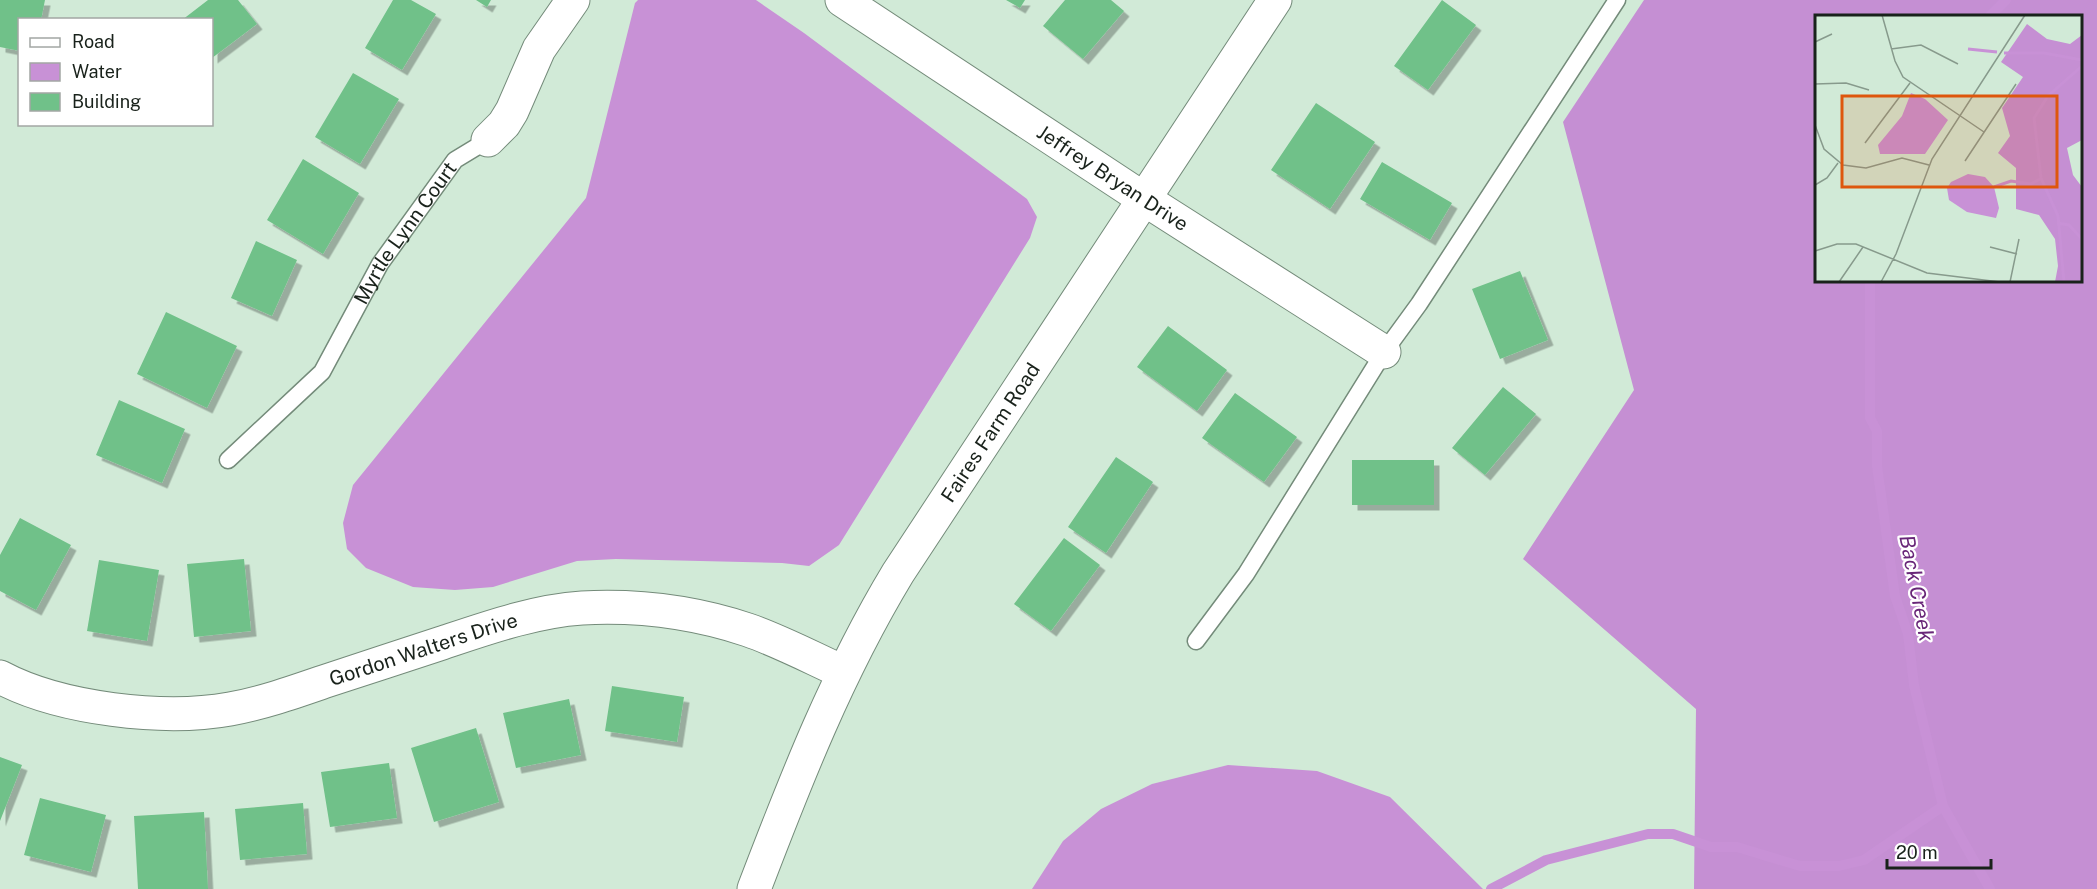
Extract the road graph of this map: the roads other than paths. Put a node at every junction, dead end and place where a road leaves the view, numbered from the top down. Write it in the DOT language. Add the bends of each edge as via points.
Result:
graph roads {
  1 [pos="573,0"];
  2 [pos="842,0"];
  3 [pos="1275,0"];
  4 [pos="1617,0"];
  5 [pos="488,140"];
  6 [pos="1144,199"];
  7 [pos="1384,352"];
  8 [pos="228,460"];
  9 [pos="1196,641"];
  10 [pos="843,672"];
  11 [pos="0,677"];
  12 [pos="754,889"];
  1 -- 5 [label="street, Myrtle Lynn Court" via="539,50 512,111"];
  2 -- 6 [label="street, Jeffrey Bryan Drive"];
  3 -- 6 [label="street, Faires Farm Road"];
  4 -- 7 [label="lane"];
  5 -- 8 [label="lane, Myrtle Lynn Court" via="455,160 380,264 322,372"];
  6 -- 7 [label="street, Jeffrey Bryan Drive"];
  6 -- 10 [label="street, Faires Farm Road" via="898,573"];
  7 -- 9 [label="lane" via="1246,574"];
  10 -- 11 [label="street, Gordon Walters Drive" via="749,630 689,614 643,608 582,608 491,627 282,696 230,709 134,712 102,708 66,701"];
  10 -- 12 [label="street, Faires Farm Road"];
}
